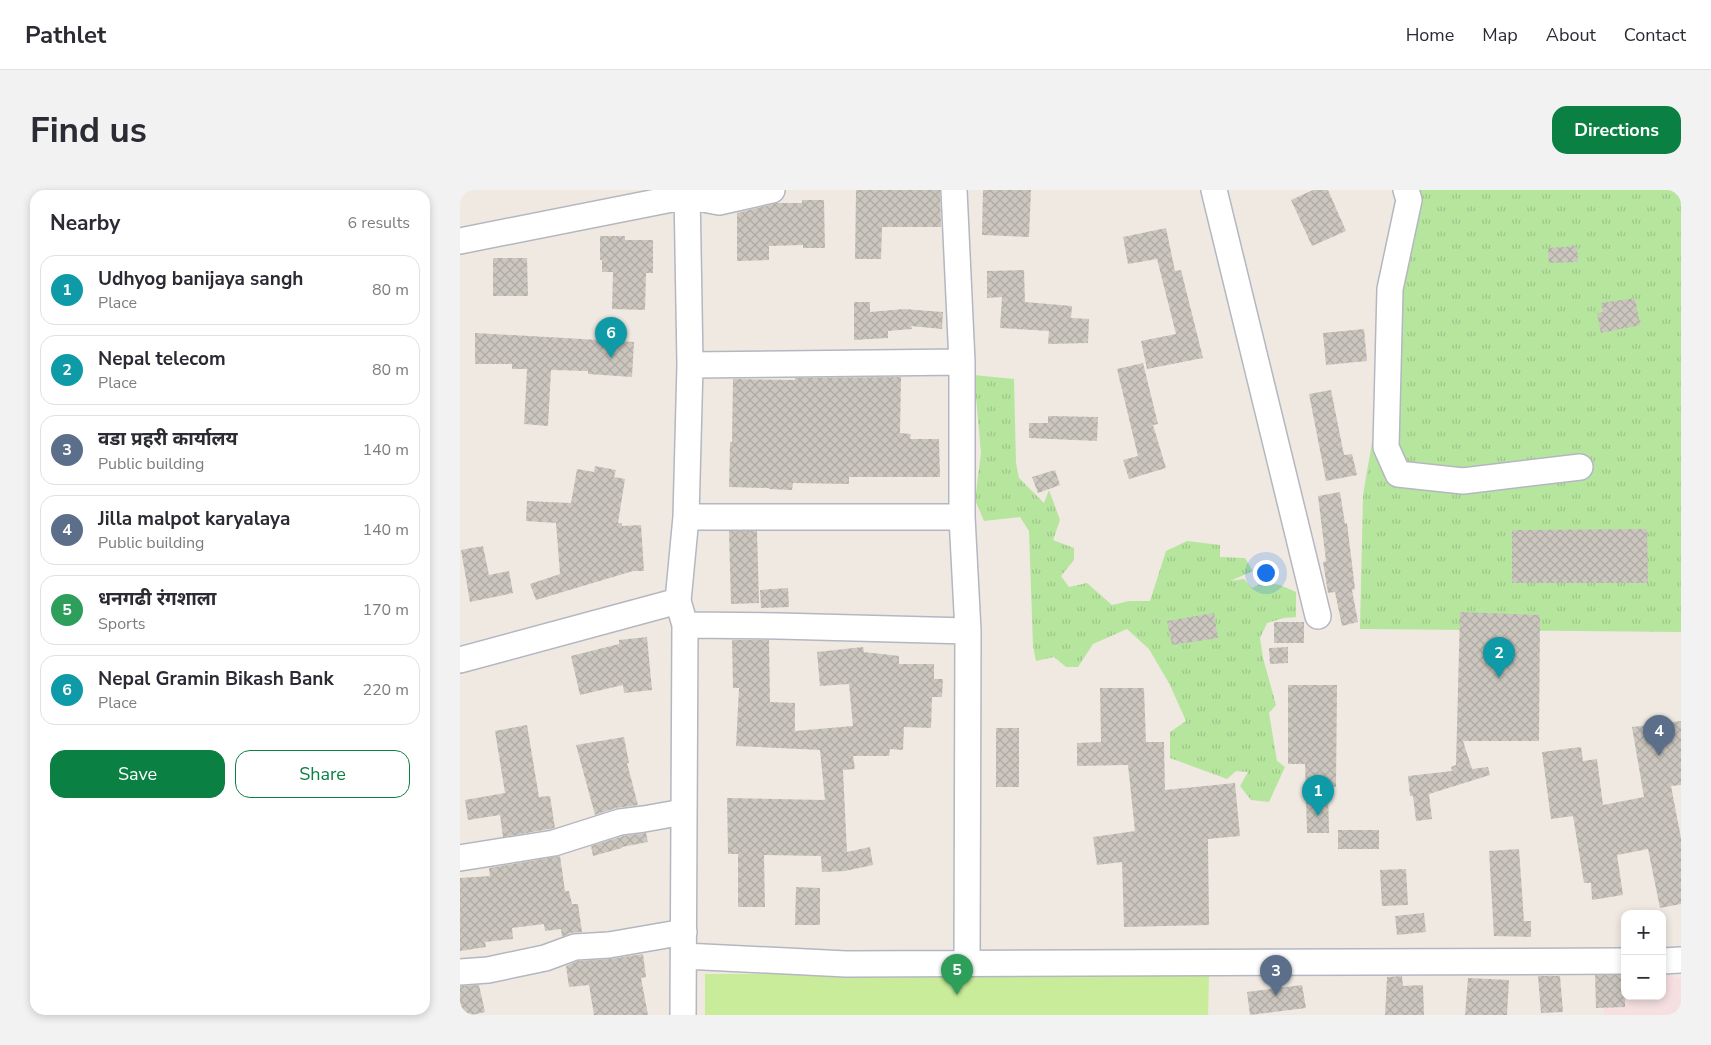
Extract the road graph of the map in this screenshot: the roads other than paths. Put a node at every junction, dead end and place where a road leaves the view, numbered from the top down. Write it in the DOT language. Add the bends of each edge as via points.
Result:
graph roads {
  1 [pos="772,190"];
  2 [pos="954,190"];
  3 [pos="1214,190"];
  4 [pos="1406,190"];
  5 [pos="687,193"];
  6 [pos="460,240"];
  7 [pos="962,362"];
  8 [pos="690,365"];
  9 [pos="1580,467"];
  10 [pos="686,516"];
  11 [pos="962,516"];
  12 [pos="678,601"];
  13 [pos="1318,616"];
  14 [pos="685,626"];
  15 [pos="968,631"];
  16 [pos="460,660"];
  17 [pos="683,812"];
  18 [pos="460,858"];
  19 [pos="684,944"];
  20 [pos="1666,960"];
  21 [pos="1681,960"];
  22 [pos="1621,961"];
  23 [pos="967,964"];
  24 [pos="460,972"];
  25 [pos="683,1015"];
  1 -- 5 [label="street" via="719,202"];
  2 -- 7 [label="street"];
  3 -- 13 [label="street"];
  4 -- 9 [label="street" via="1409,200 1390,289 1386,447 1398,474 1463,481"];
  5 -- 6 [label="street"];
  5 -- 8 [label="street"];
  7 -- 8 [label="street"];
  7 -- 11 [label="street"];
  8 -- 10 [label="street"];
  10 -- 11 [label="street"];
  10 -- 12 [label="street"];
  11 -- 15 [label="street"];
  12 -- 14 [label="street"];
  12 -- 16 [label="street"];
  14 -- 15 [label="street"];
  14 -- 17 [label="street"];
  15 -- 23 [label="street"];
  17 -- 18 [label="street" via="620,822 554,843"];
  17 -- 19 [label="street"];
  19 -- 23 [label="street" via="846,964"];
  19 -- 24 [label="street" via="575,947 545,958 488,970"];
  19 -- 25 [label="street"];
  20 -- 21 [label="street"];
  22 -- 23 [label="street"];
}
